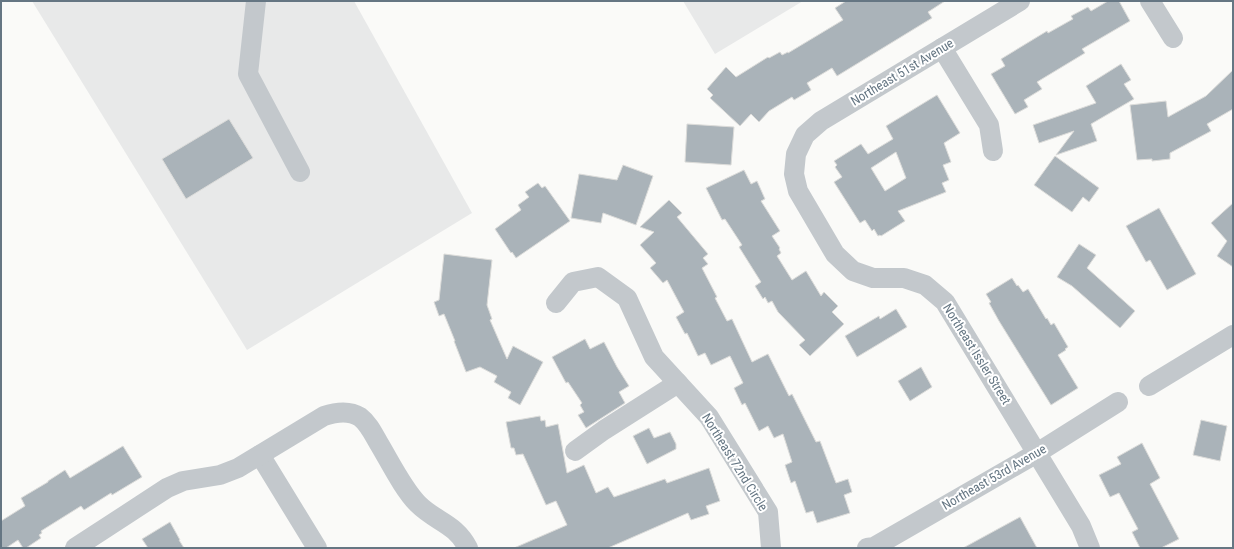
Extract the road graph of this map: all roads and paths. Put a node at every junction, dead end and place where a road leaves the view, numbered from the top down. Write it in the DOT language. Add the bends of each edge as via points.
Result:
graph roads {
  1 [pos="256,1"];
  2 [pos="1020,1"];
  3 [pos="1150,1"];
  4 [pos="1173,38"];
  5 [pos="942,48"];
  6 [pos="993,151"];
  7 [pos="796,154"];
  8 [pos="300,172"];
  9 [pos="556,303"];
  10 [pos="1233,335"];
  11 [pos="678,383"];
  12 [pos="1149,386"];
  13 [pos="1118,402"];
  14 [pos="575,451"];
  15 [pos="1037,453"];
  16 [pos="260,455"];
  17 [pos="75,548"];
  18 [pos="317,548"];
  19 [pos="468,548"];
  20 [pos="771,548"];
  21 [pos="868,548"];
  22 [pos="1090,548"];
  1 -- 8 [label="street" via="248,74"];
  2 -- 5 [label="street, Northeast 51st Avenue"];
  3 -- 4 [label="street"];
  5 -- 6 [label="street" via="989,125"];
  5 -- 7 [label="street, Northeast 51st Avenue" via="820,121 805,135"];
  7 -- 15 [label="street, Northeast Issler Street" via="794,174 798,191 835,254 853,271 873,278 904,278 925,285 945,302"];
  9 -- 11 [label="street, Northeast 72nd Circle" via="573,282 598,277 627,298 654,357"];
  10 -- 12 [label="street"];
  11 -- 14 [label="street"];
  11 -- 20 [label="street, Northeast 72nd Circle" via="709,418 768,512"];
  13 -- 15 [label="street, Northeast 53rd Avenue"];
  15 -- 21 [label="street, Northeast 53rd Avenue" via="874,547"];
  15 -- 22 [label="street, Northeast Issler Street" via="1081,526"];
  16 -- 17 [label="street" via="220,475 183,481 167,488"];
  16 -- 18 [label="street"];
  16 -- 19 [label="street" via="324,416 348,412 360,417 418,504 452,527"];
}
